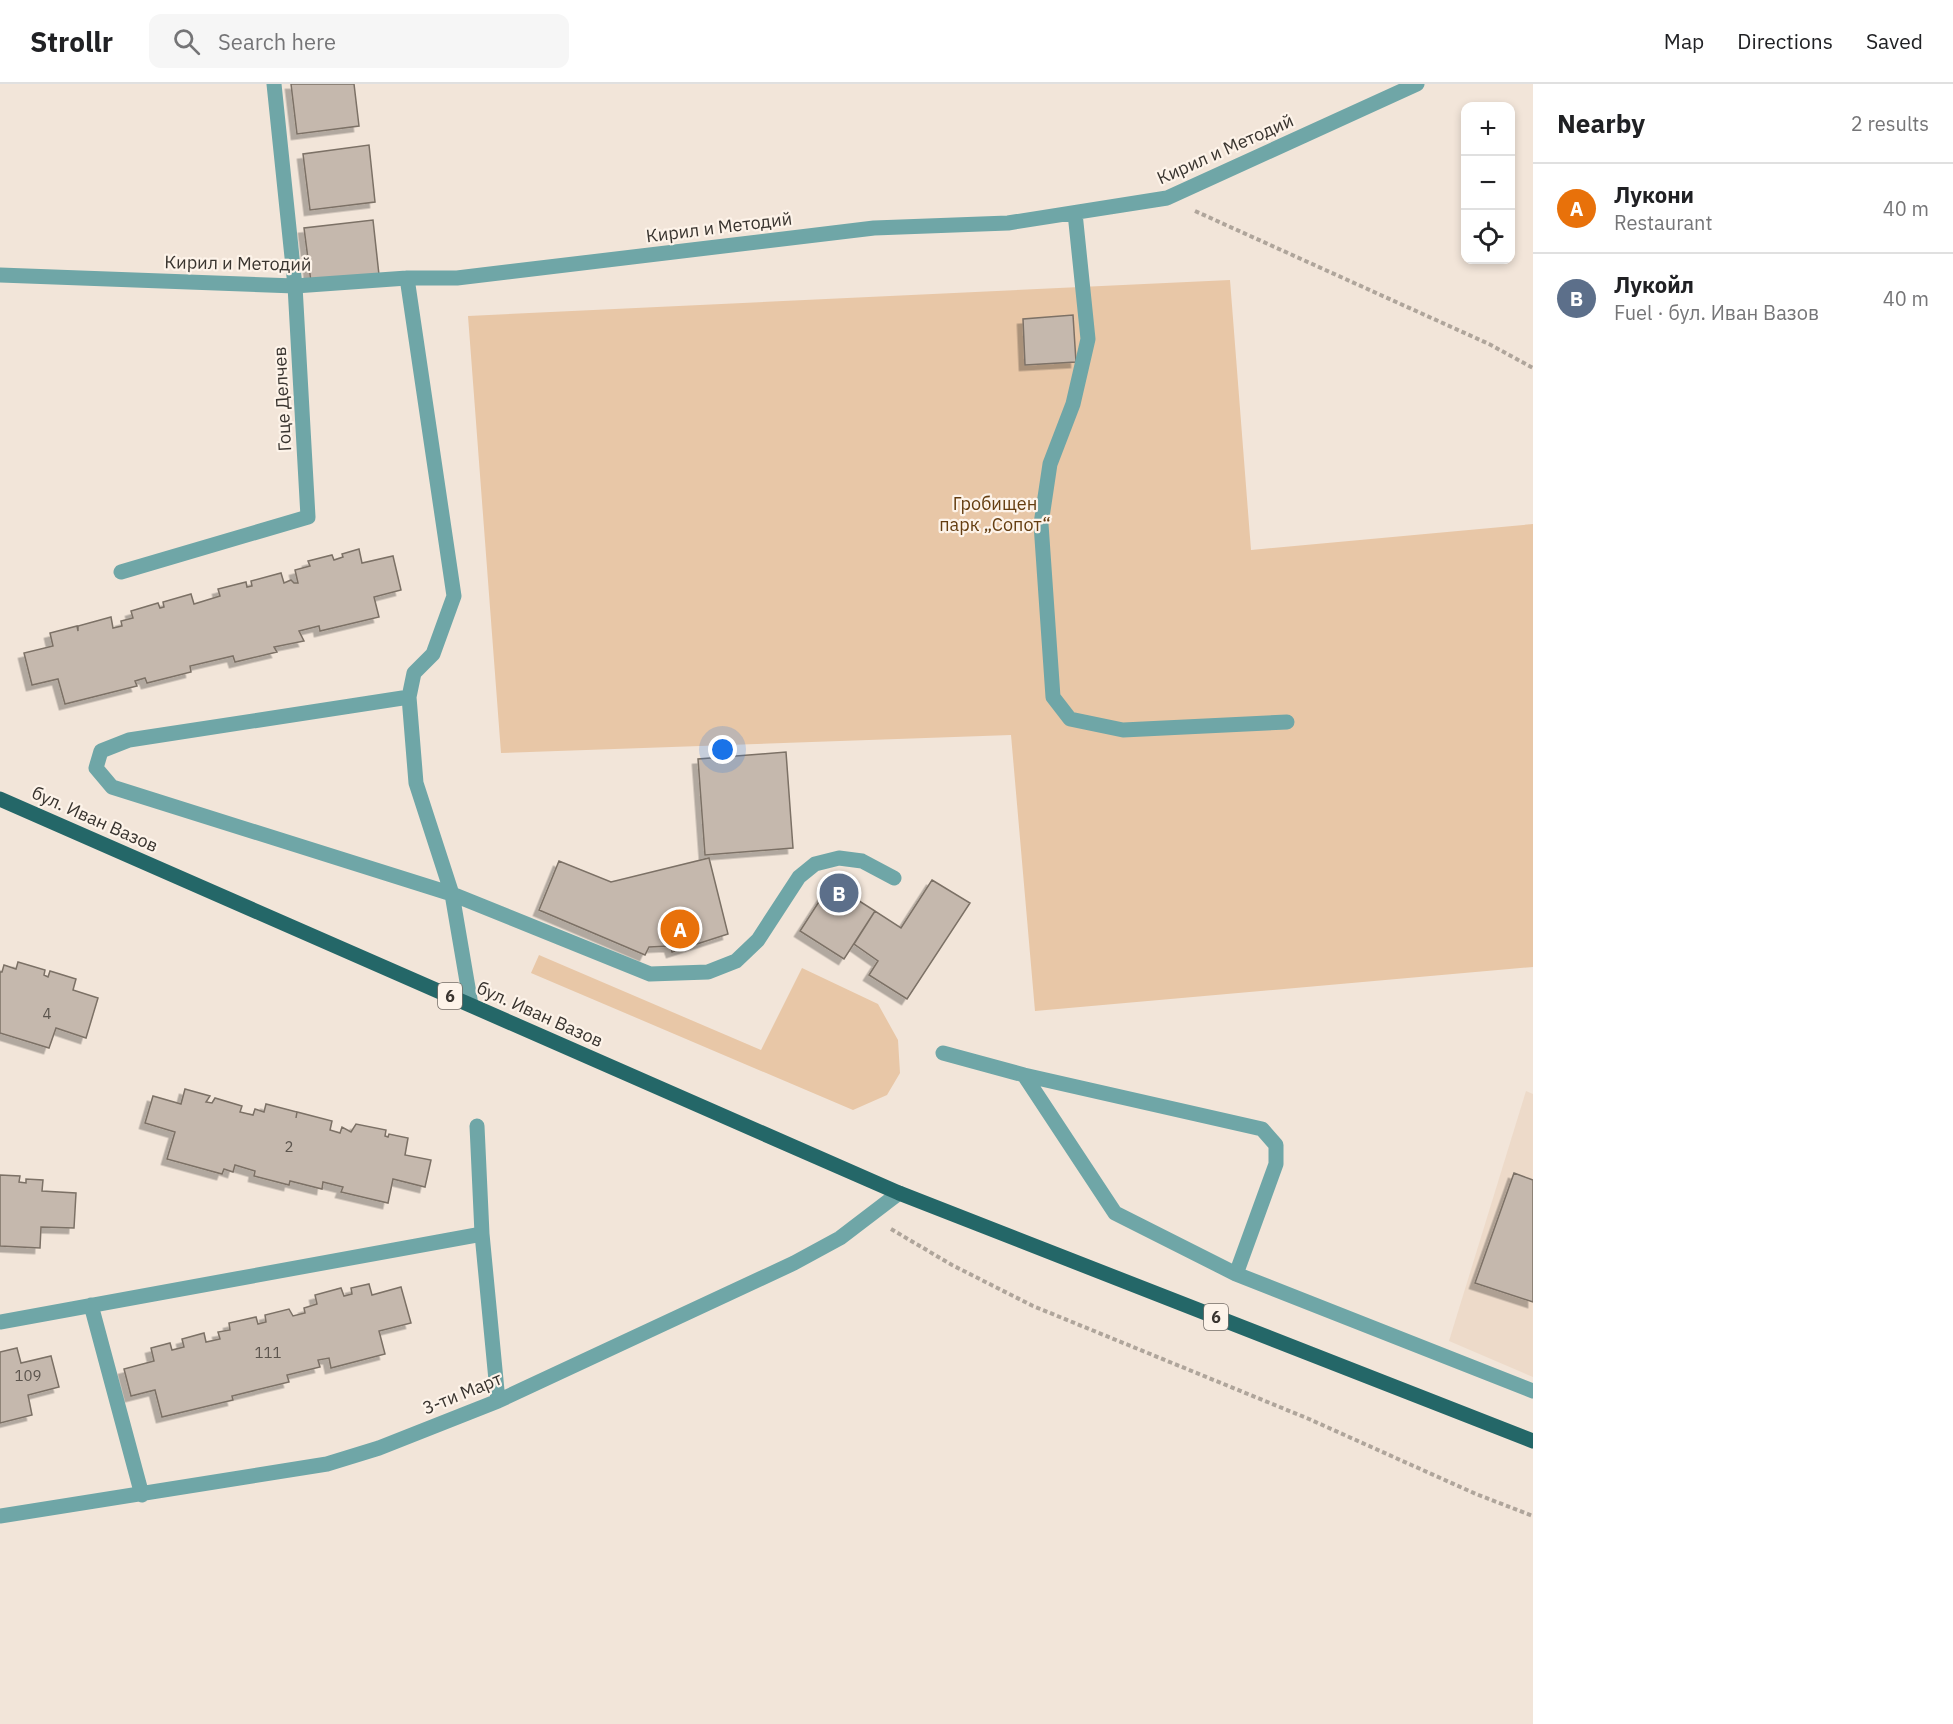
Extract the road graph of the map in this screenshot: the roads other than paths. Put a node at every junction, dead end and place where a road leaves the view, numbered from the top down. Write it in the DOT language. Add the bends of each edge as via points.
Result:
graph roads {
  1 [pos="274,84"];
  2 [pos="1417,84"];
  3 [pos="1075,213"];
  4 [pos="0,275"];
  5 [pos="406,278"];
  6 [pos="295,286"];
  7 [pos="121,572"];
  8 [pos="409,697"];
  9 [pos="1287,722"];
  10 [pos="0,799"];
  11 [pos="894,878"];
  12 [pos="452,894"];
  13 [pos="471,1005"];
  14 [pos="943,1053"];
  15 [pos="1024,1075"];
  16 [pos="477,1126"];
  17 [pos="899,1193"];
  18 [pos="482,1234"];
  19 [pos="1236,1274"];
  20 [pos="91,1305"];
  21 [pos="0,1322"];
  22 [pos="1533,1391"];
  23 [pos="498,1401"];
  24 [pos="1533,1441"];
  25 [pos="142,1495"];
  26 [pos="0,1516"];
  1 -- 6 [label="street, Гоце Делчев"];
  2 -- 3 [label="street, Кирил и Методий" via="1167,198"];
  3 -- 5 [label="street, Кирил и Методий" via="1008,223 874,228 457,278"];
  3 -- 9 [label="street" via="1088,339 1073,404 1050,464 1041,524 1053,697 1070,719 1123,730"];
  4 -- 6 [label="street, Кирил и Методий"];
  5 -- 6 [label="street, Кирил и Методий"];
  5 -- 8 [label="street" via="454,596 433,654 414,673"];
  6 -- 7 [label="street, Гоце Делчев" via="309,517"];
  8 -- 12 [label="street" via="417,783"];
  8 -- 12 [label="street" via="129,740 101,751 96,768 112,787"];
  10 -- 13 [label="main road, бул. Иван Вазов / 6"];
  11 -- 12 [label="street" via="862,861 839,858 815,864 799,877 758,940 736,961 708,972 650,974"];
  12 -- 13 [label="street"];
  13 -- 17 [label="main road, бул. Иван Вазов / 6"];
  14 -- 15 [label="street"];
  15 -- 19 [label="street" via="1115,1213"];
  15 -- 19 [label="street" via="1262,1129 1276,1144 1276,1164"];
  16 -- 18 [label="street"];
  17 -- 23 [label="street, 3-ти Март" via="840,1238 794,1263"];
  17 -- 24 [label="main road, 6"];
  18 -- 20 [label="street"];
  18 -- 23 [label="street"];
  19 -- 22 [label="street"];
  20 -- 21 [label="street"];
  20 -- 25 [label="street"];
  23 -- 25 [label="street, 3-ти Март" via="327,1464"];
  25 -- 26 [label="street, 3-ти Март"];
}
